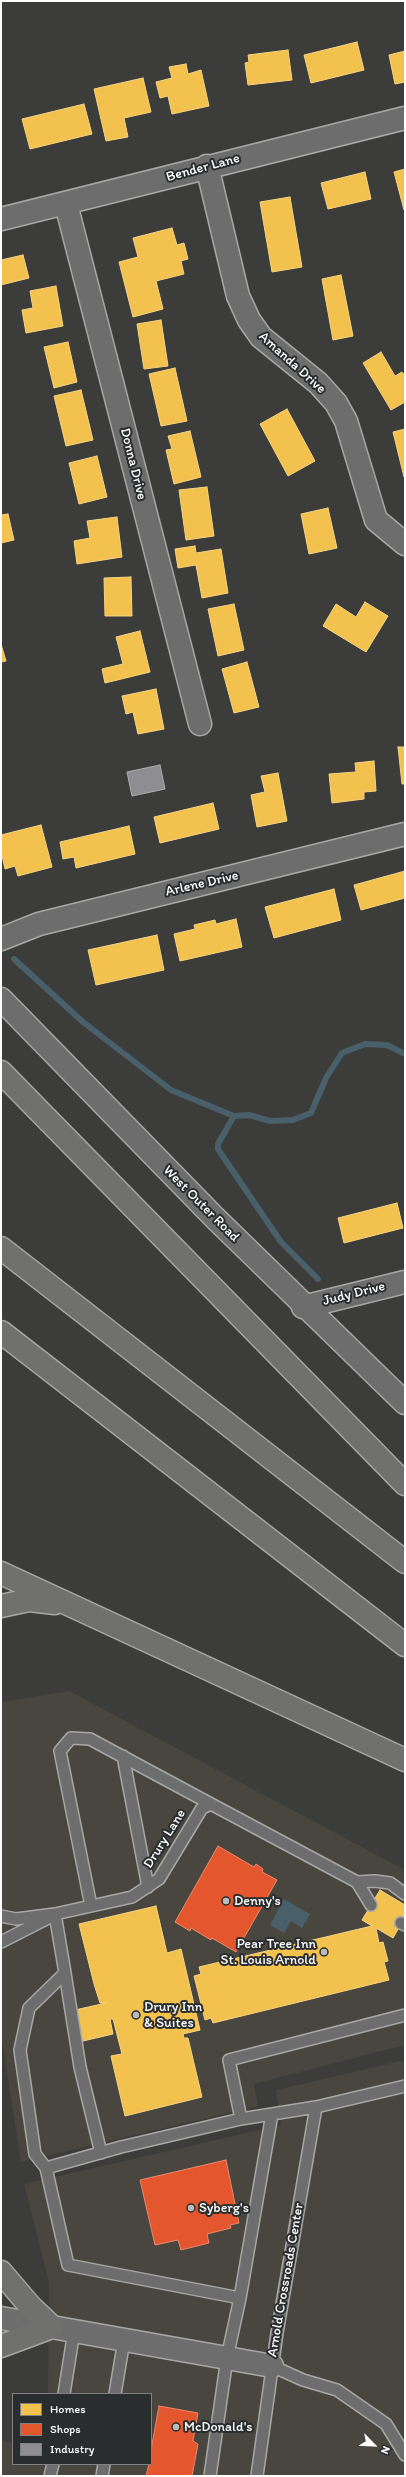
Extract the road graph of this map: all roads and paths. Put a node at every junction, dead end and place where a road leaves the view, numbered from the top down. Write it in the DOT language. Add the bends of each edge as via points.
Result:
graph roads {
  1 [pos="405,118"];
  2 [pos="207,166"];
  3 [pos="66,204"];
  4 [pos="1,219"];
  5 [pos="405,544"];
  6 [pos="200,724"];
  7 [pos="405,834"];
  8 [pos="1,939"];
  9 [pos="1,999"];
  10 [pos="1,1072"];
  11 [pos="9,1084"];
  12 [pos="1,1248"];
  13 [pos="405,1282"];
  14 [pos="303,1307"];
  15 [pos="1,1332"];
  16 [pos="405,1403"];
  17 [pos="405,1484"];
  18 [pos="405,1562"];
  19 [pos="1,1572"];
  20 [pos="66,1604"];
  21 [pos="1,1606"];
  22 [pos="405,1645"];
  23 [pos="122,1756"];
  24 [pos="405,1760"];
  25 [pos="211,1804"];
  26 [pos="357,1882"];
  27 [pos="148,1887"];
  28 [pos="405,1894"];
  29 [pos="371,1905"];
  30 [pos="91,1906"];
  31 [pos="55,1914"];
  32 [pos="1,1916"];
  33 [pos="1,1942"];
  34 [pos="65,1973"];
  35 [pos="405,2015"];
  36 [pos="405,2086"];
  37 [pos="316,2107"];
  38 [pos="272,2114"];
  39 [pos="241,2119"];
  40 [pos="101,2152"];
  41 [pos="46,2168"];
  42 [pos="1,2272"];
  43 [pos="240,2298"];
  44 [pos="1,2318"];
  45 [pos="52,2327"];
  46 [pos="74,2331"];
  47 [pos="124,2340"];
  48 [pos="1,2346"];
  49 [pos="227,2358"];
  50 [pos="272,2366"];
  51 [pos="64,2393"];
  52 [pos="115,2393"];
  53 [pos="405,2455"];
  54 [pos="53,2465"];
  55 [pos="104,2465"];
  56 [pos="50,2476"];
  57 [pos="102,2476"];
  58 [pos="210,2476"];
  59 [pos="257,2476"];
  1 -- 2 [label="street, Bender Lane"];
  2 -- 3 [label="street, Bender Lane"];
  2 -- 5 [label="street, Amanda Drive" via="238,296 249,320 261,337 318,383 336,403 346,421 376,520"];
  3 -- 4 [label="street, Bender Lane"];
  3 -- 6 [label="street, Donna Drive"];
  7 -- 8 [label="street, Arlene Drive" via="39,924"];
  9 -- 14 [label="street, West Outer Road"];
  10 -- 11 [label="main road"];
  11 -- 17 [label="main road"];
  12 -- 18 [label="main road"];
  13 -- 14 [label="street, Judy Drive"];
  14 -- 16 [label="street, West Outer Road"];
  15 -- 22 [label="main road"];
  19 -- 20 [label="main road"];
  20 -- 21 [label="main road" via="30,1600"];
  20 -- 24 [label="main road"];
  23 -- 25 [label="lane"];
  23 -- 27 [label="lane"];
  23 -- 30 [label="lane" via="90,1739 71,1738 60,1751"];
  25 -- 26 [label="lane"];
  25 -- 27 [label="lane, Drury Lane" via="202,1808 159,1879"];
  26 -- 28 [label="lane" via="375,1881 390,1884"];
  26 -- 29 [label="lane"];
  27 -- 30 [label="lane, Drury Lane" via="132,1898"];
  30 -- 31 [label="lane, Drury Lane"];
  31 -- 32 [label="lane, Drury Lane" via="16,1919"];
  31 -- 33 [label="lane, Drury Lane"];
  31 -- 34 [label="lane"];
  34 -- 40 [label="lane" via="80,2068"];
  34 -- 41 [label="lane" via="29,2008 20,2050 35,2154"];
  35 -- 39 [label="lane" via="229,2060"];
  36 -- 37 [label="lane"];
  37 -- 38 [label="lane"];
  37 -- 50 [label="lane, Arnold Crossroads Center"];
  38 -- 39 [label="lane"];
  38 -- 43 [label="lane"];
  39 -- 40 [label="lane"];
  40 -- 41 [label="lane"];
  41 -- 43 [label="lane" via="68,2265"];
  42 -- 45 [label="main road"];
  43 -- 49 [label="lane"];
  44 -- 45 [label="street, Arnold Crossroads Center"];
  45 -- 46 [label="street, Arnold Crossroads Center"];
  45 -- 48 [label="main road"];
  46 -- 47 [label="street, Arnold Crossroads Center"];
  46 -- 51 [label="lane"];
  47 -- 49 [label="street, Arnold Crossroads Center"];
  47 -- 52 [label="lane"];
  49 -- 50 [label="street, Arnold Crossroads Center"];
  49 -- 58 [label="lane"];
  50 -- 53 [label="lane" via="303,2380 337,2390 386,2424"];
  50 -- 59 [label="lane"];
  54 -- 56 [label="lane"];
  55 -- 57 [label="lane"];
}
